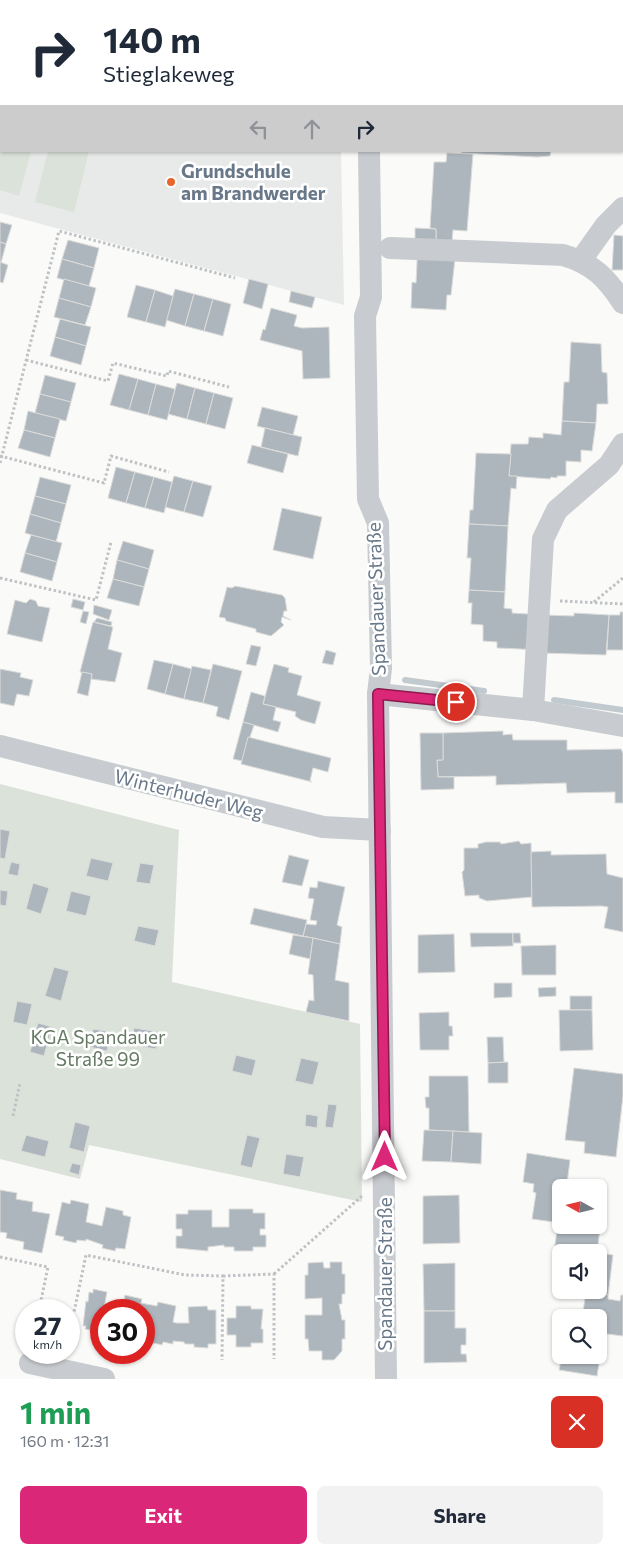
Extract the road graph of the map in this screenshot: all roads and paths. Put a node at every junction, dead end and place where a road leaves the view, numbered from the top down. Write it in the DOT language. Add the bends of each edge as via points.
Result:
graph roads {
  1 [pos="369,152"];
  2 [pos="623,208"];
  3 [pos="390,248"];
  4 [pos="581,260"];
  5 [pos="235,278"];
  6 [pos="623,303"];
  7 [pos="26,360"];
  8 [pos="229,387"];
  9 [pos="623,444"];
  10 [pos="1,456"];
  11 [pos="0,462"];
  12 [pos="169,472"];
  13 [pos="110,542"];
  14 [pos="0,578"];
  15 [pos="623,578"];
  16 [pos="539,600"];
  17 [pos="594,603"];
  18 [pos="623,604"];
  19 [pos="378,694"];
  20 [pos="534,710"];
  21 [pos="623,726"];
  22 [pos="0,746"];
  23 [pos="380,830"];
  24 [pos="20,1083"];
  25 [pos="13,1116"];
  26 [pos="366,1193"];
  27 [pos="0,1257"];
  28 [pos="274,1274"];
  29 [pos="223,1276"];
  30 [pos="41,1299"];
  31 [pos="77,1299"];
  32 [pos="274,1359"];
  33 [pos="222,1360"];
  34 [pos="34,1364"];
  35 [pos="97,1378"];
  36 [pos="386,1379"];
  1 -- 19 [label="street, Spandauer Straße" via="371,297 365,316 368,499 378,523 381,668"];
  2 -- 4 [label="street" via="606,225"];
  3 -- 4 [label="street" via="563,254"];
  4 -- 6 [label="street" via="600,272"];
  5 -- 7 [label="path" via="59,230"];
  7 -- 8 [label="path" via="108,381 113,362 167,376 168,371"];
  7 -- 10 [label="path"];
  9 -- 16 [label="street" via="609,465 557,510 543,540"];
  10 -- 11 [label="path"];
  10 -- 12 [label="path" via="104,483 111,456"];
  13 -- 14 [label="path" via="96,600"];
  15 -- 17 [label="path"];
  16 -- 17 [label="path"];
  16 -- 20 [label="street"];
  17 -- 18 [label="path"];
  19 -- 20 [label="street"];
  19 -- 23 [label="street, Spandauer Straße"];
  20 -- 21 [label="street"];
  22 -- 23 [label="street, Winterhuder Weg" via="323,828"];
  23 -- 36 [label="street, Spandauer Straße"];
  24 -- 25 [label="path"];
  26 -- 28 [label="path"];
  27 -- 30 [label="path" via="48,1267"];
  28 -- 29 [label="path"];
  28 -- 32 [label="path"];
  29 -- 31 [label="path" via="185,1275 86,1255"];
  29 -- 33 [label="path"];
  34 -- 35 [label="street"];
}
